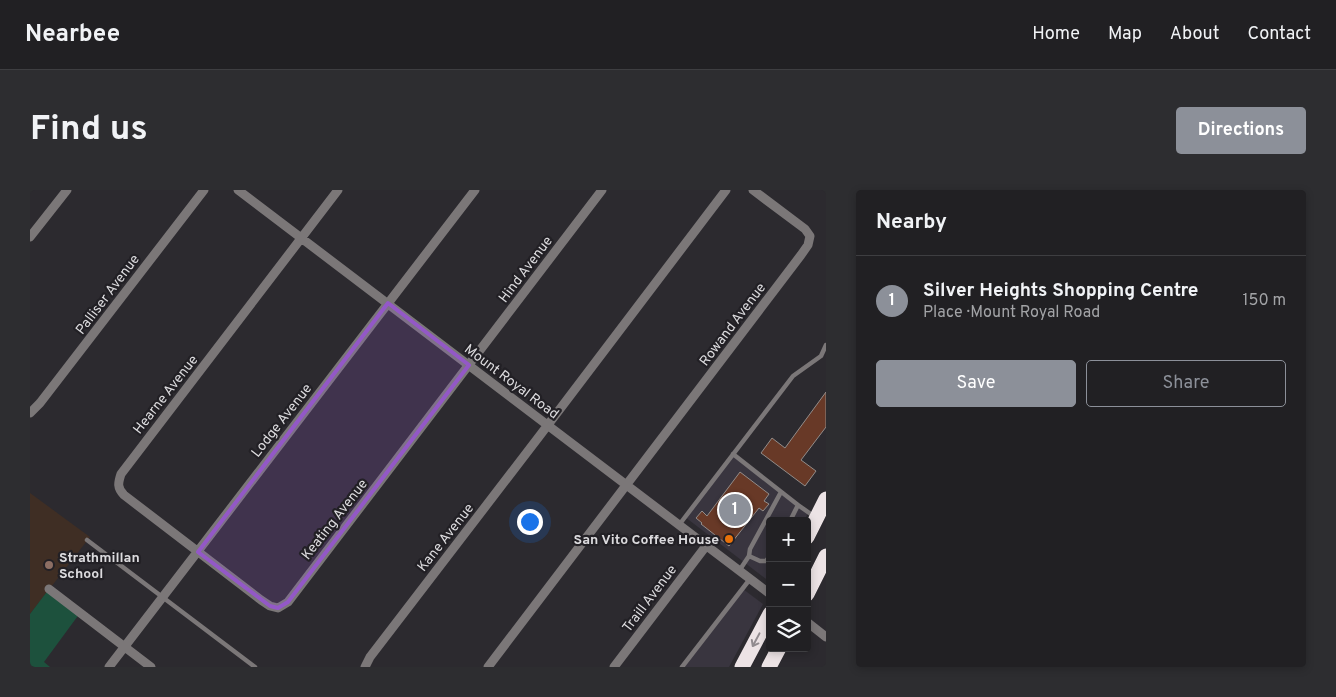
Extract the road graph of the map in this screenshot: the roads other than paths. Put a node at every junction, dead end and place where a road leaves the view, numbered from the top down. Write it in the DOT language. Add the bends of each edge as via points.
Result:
graph roads {
  1 [pos="67,190"];
  2 [pos="204,190"];
  3 [pos="238,190"];
  4 [pos="338,190"];
  5 [pos="475,190"];
  6 [pos="602,190"];
  7 [pos="726,190"];
  8 [pos="753,190"];
  9 [pos="30,238"];
  10 [pos="302,238"];
  11 [pos="388,303"];
  12 [pos="826,345"];
  13 [pos="469,365"];
  14 [pos="30,413"];
  15 [pos="548,425"];
  16 [pos="733,454"];
  17 [pos="627,485"];
  18 [pos="781,492"];
  19 [pos="826,499"];
  20 [pos="798,505"];
  21 [pos="792,517"];
  22 [pos="816,518"];
  23 [pos="679,525"];
  24 [pos="811,529"];
  25 [pos="87,540"];
  26 [pos="706,546"];
  27 [pos="198,552"];
  28 [pos="749,556"];
  29 [pos="826,556"];
  30 [pos="766,561"];
  31 [pos="738,571"];
  32 [pos="750,579"];
  33 [pos="811,586"];
  34 [pos="49,590"];
  35 [pos="766,591"];
  36 [pos="163,597"];
  37 [pos="766,622"];
  38 [pos="811,625"];
  39 [pos="826,637"];
  40 [pos="125,647"];
  41 [pos="777,652"];
  42 [pos="109,667"];
  43 [pos="151,667"];
  44 [pos="254,667"];
  45 [pos="365,667"];
  46 [pos="488,667"];
  47 [pos="614,667"];
  48 [pos="682,667"];
  49 [pos="742,667"];
  50 [pos="769,667"];
  1 -- 9 [label="street"];
  2 -- 14 [label="street, Palliser Avenue"];
  3 -- 10 [label="street, Mount Royal Road"];
  4 -- 10 [label="street"];
  5 -- 11 [label="street, Lodge Avenue"];
  6 -- 13 [label="street, Hind Avenue"];
  7 -- 15 [label="street"];
  8 -- 17 [label="street, Rowand Avenue" via="805,229 810,236 808,244"];
  10 -- 11 [label="street, Mount Royal Road"];
  10 -- 27 [label="street, Hearne Avenue" via="121,474 118,483 124,495"];
  11 -- 13 [label="street, Mount Royal Road"];
  11 -- 27 [label="street, Lodge Avenue"];
  12 -- 16 [label="lane" via="821,356 793,376"];
  13 -- 15 [label="street, Mount Royal Road"];
  13 -- 27 [label="street, Keating Avenue" via="288,602 278,608 270,606"];
  15 -- 17 [label="street, Mount Royal Road"];
  15 -- 45 [label="street, Kane Avenue"];
  16 -- 18 [label="lane"];
  16 -- 23 [label="lane"];
  17 -- 23 [label="street, Mount Royal Road"];
  17 -- 46 [label="street"];
  18 -- 20 [label="lane"];
  18 -- 28 [label="lane"];
  19 -- 22 [label="highway"];
  20 -- 21 [label="lane"];
  20 -- 22 [label="lane"];
  22 -- 24 [label="highway"];
  23 -- 26 [label="street, Mount Royal Road"];
  25 -- 36 [label="lane"];
  26 -- 31 [label="street, Mount Royal Road"];
  26 -- 47 [label="street, Traill Avenue"];
  27 -- 36 [label="street, Lodge Avenue"];
  28 -- 30 [label="lane" via="760,562"];
  28 -- 31 [label="lane"];
  29 -- 33 [label="highway"];
  31 -- 32 [label="street, Mount Royal Road"];
  32 -- 35 [label="street, Mount Royal Road"];
  32 -- 48 [label="lane"];
  34 -- 40 [label="street"];
  36 -- 40 [label="street, Lodge Avenue"];
  36 -- 44 [label="lane"];
  37 -- 49 [label="highway, one-way"];
  38 -- 39 [label="street"];
  40 -- 42 [label="street, Lodge Avenue"];
  40 -- 43 [label="street"];
  41 -- 50 [label="highway"];
}
